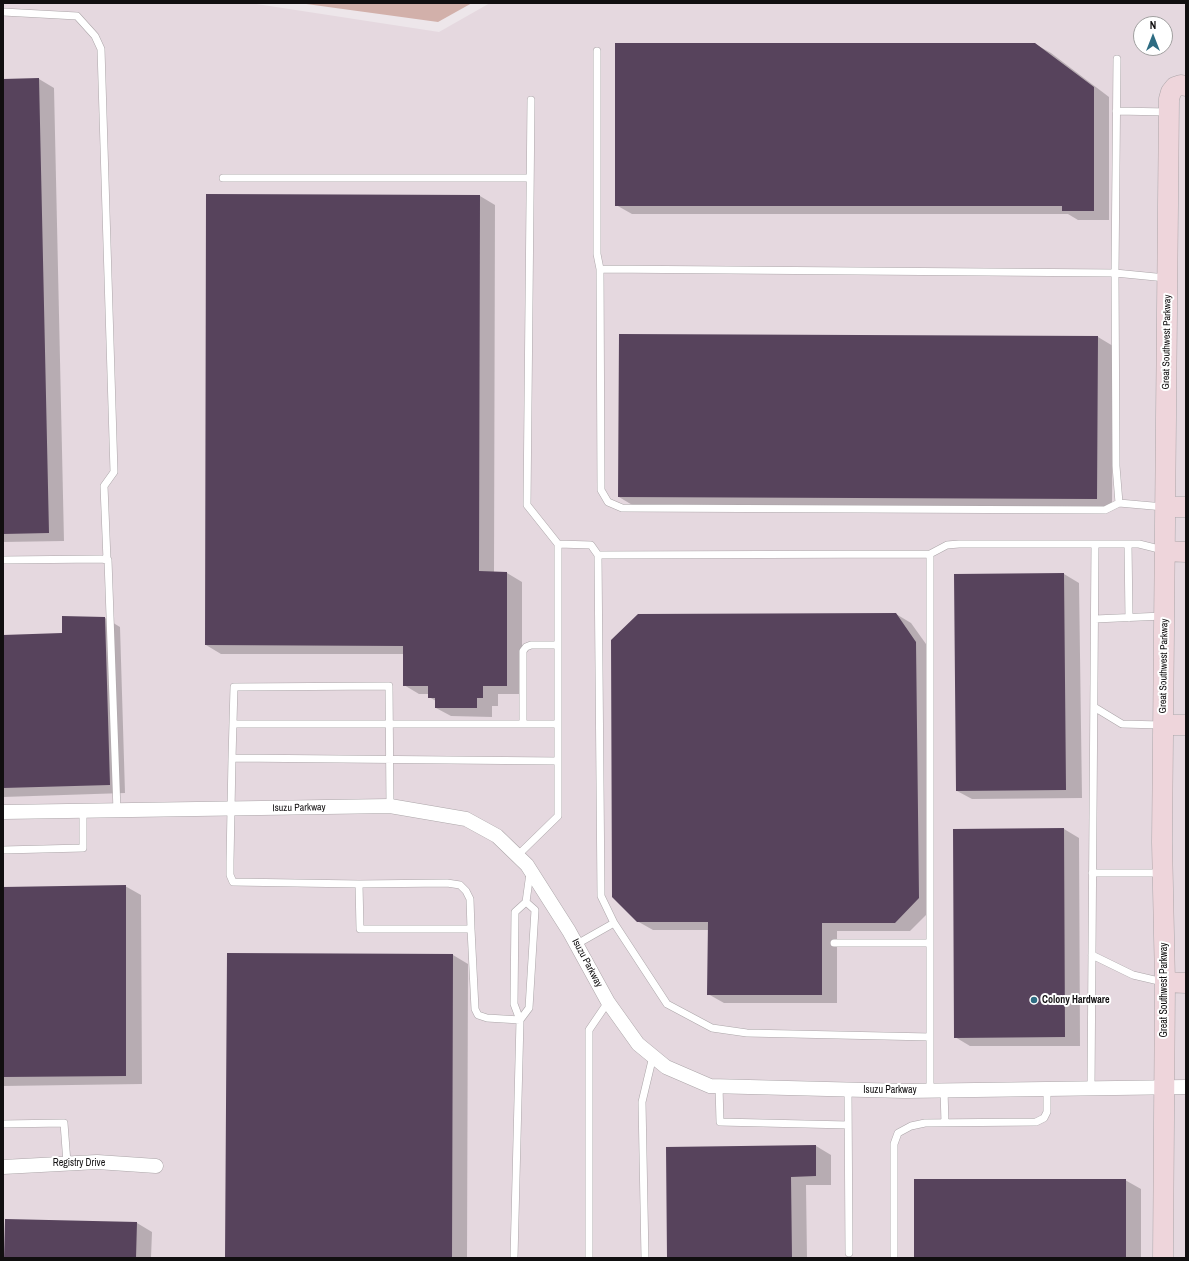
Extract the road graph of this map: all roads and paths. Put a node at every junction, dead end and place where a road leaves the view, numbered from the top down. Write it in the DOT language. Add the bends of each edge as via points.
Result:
graph roads {
  1 [pos="3,12"];
  2 [pos="597,51"];
  3 [pos="1117,59"];
  4 [pos="1186,86"];
  5 [pos="531,100"];
  6 [pos="1116,112"];
  7 [pos="1169,112"];
  8 [pos="223,178"];
  9 [pos="530,178"];
  10 [pos="600,269"];
  11 [pos="1115,272"];
  12 [pos="1177,278"];
  13 [pos="1119,503"];
  14 [pos="1166,507"];
  15 [pos="1186,507"];
  16 [pos="558,544"];
  17 [pos="1095,544"];
  18 [pos="1128,544"];
  19 [pos="1165,551"];
  20 [pos="1186,552"];
  21 [pos="930,554"];
  22 [pos="598,555"];
  23 [pos="3,560"];
  24 [pos="107,560"];
  25 [pos="1165,616"];
  26 [pos="1129,618"];
  27 [pos="1095,619"];
  28 [pos="558,645"];
  29 [pos="1094,707"];
  30 [pos="233,724"];
  31 [pos="390,724"];
  32 [pos="523,724"];
  33 [pos="558,724"];
  34 [pos="1164,725"];
  35 [pos="1186,725"];
  36 [pos="232,758"];
  37 [pos="390,761"];
  38 [pos="558,761"];
  39 [pos="390,806"];
  40 [pos="232,808"];
  41 [pos="83,811"];
  42 [pos="117,811"];
  43 [pos="3,812"];
  44 [pos="3,850"];
  45 [pos="518,856"];
  46 [pos="530,871"];
  47 [pos="1092,873"];
  48 [pos="1163,873"];
  49 [pos="359,884"];
  50 [pos="526,902"];
  51 [pos="614,923"];
  52 [pos="471,929"];
  53 [pos="834,943"];
  54 [pos="930,943"];
  55 [pos="577,944"];
  56 [pos="1092,955"];
  57 [pos="1165,982"];
  58 [pos="1186,983"];
  59 [pos="608,1002"];
  60 [pos="520,1020"];
  61 [pos="930,1036"];
  62 [pos="653,1056"];
  63 [pos="719,1086"];
  64 [pos="1165,1087"];
  65 [pos="1186,1087"];
  66 [pos="1091,1088"];
  67 [pos="1047,1089"];
  68 [pos="848,1090"];
  69 [pos="930,1090"];
  70 [pos="944,1090"];
  71 [pos="945,1123"];
  72 [pos="3,1124"];
  73 [pos="848,1125"];
  74 [pos="67,1163"];
  75 [pos="156,1166"];
  76 [pos="3,1167"];
  77 [pos="849,1253"];
  78 [pos="514,1258"];
  79 [pos="589,1258"];
  80 [pos="645,1258"];
  81 [pos="894,1258"];
  82 [pos="1163,1258"];
  1 -- 24 [label="lane" via="77,16 95,36 101,49 114,472 104,486"];
  2 -- 10 [label="lane" via="597,254"];
  3 -- 6 [label="lane"];
  4 -- 7 [label="street, Great Southwest Parkway" via="1175,87 1171,92"];
  5 -- 9 [label="lane"];
  6 -- 7 [label="lane"];
  6 -- 11 [label="lane"];
  7 -- 12 [label="street, Great Southwest Parkway"];
  8 -- 9 [label="lane"];
  9 -- 16 [label="lane" via="527,505"];
  10 -- 11 [label="lane"];
  10 -- 13 [label="lane" via="601,490 608,502 622,508 1105,510"];
  11 -- 12 [label="lane"];
  11 -- 13 [label="lane" via="1116,466"];
  12 -- 14 [label="street, Great Southwest Parkway"];
  13 -- 14 [label="lane"];
  14 -- 15 [label="street"];
  14 -- 19 [label="street, Great Southwest Parkway"];
  16 -- 22 [label="lane" via="591,545"];
  16 -- 28 [label="lane"];
  17 -- 18 [label="lane"];
  17 -- 21 [label="lane" via="959,544 947,545"];
  17 -- 27 [label="lane"];
  18 -- 19 [label="lane" via="1139,544"];
  18 -- 26 [label="lane"];
  19 -- 20 [label="street"];
  19 -- 25 [label="street, Great Southwest Parkway"];
  21 -- 22 [label="lane"];
  21 -- 54 [label="lane"];
  22 -- 51 [label="lane" via="601,896"];
  23 -- 24 [label="lane"];
  24 -- 42 [label="lane"];
  25 -- 26 [label="lane"];
  25 -- 34 [label="street, Great Southwest Parkway"];
  26 -- 27 [label="lane"];
  27 -- 29 [label="lane"];
  28 -- 32 [label="lane" via="531,645 523,651"];
  28 -- 33 [label="lane"];
  29 -- 34 [label="lane" via="1122,724"];
  29 -- 47 [label="lane"];
  30 -- 31 [label="lane"];
  30 -- 31 [label="lane" via="234,687 390,686"];
  30 -- 36 [label="lane"];
  31 -- 32 [label="lane"];
  31 -- 37 [label="lane"];
  32 -- 33 [label="lane"];
  33 -- 38 [label="lane"];
  34 -- 35 [label="street"];
  34 -- 48 [label="street, Great Southwest Parkway"];
  36 -- 37 [label="lane"];
  36 -- 40 [label="lane"];
  37 -- 38 [label="lane"];
  37 -- 39 [label="lane"];
  38 -- 45 [label="lane" via="558,816"];
  39 -- 40 [label="street, Isuzu Parkway"];
  39 -- 45 [label="street, Isuzu Parkway" via="466,819 497,836"];
  40 -- 42 [label="street, Isuzu Parkway"];
  40 -- 49 [label="lane" via="230,875 233,882"];
  41 -- 42 [label="street, Isuzu Parkway"];
  41 -- 43 [label="street, Isuzu Parkway"];
  41 -- 44 [label="lane" via="83,848"];
  45 -- 46 [label="street, Isuzu Parkway"];
  46 -- 50 [label="lane"];
  46 -- 55 [label="street, Isuzu Parkway"];
  47 -- 48 [label="lane"];
  47 -- 56 [label="lane"];
  48 -- 57 [label="street, Great Southwest Parkway"];
  49 -- 52 [label="lane" via="460,885 470,899"];
  49 -- 52 [label="lane" via="360,929"];
  50 -- 60 [label="lane" via="514,912 514,1004"];
  50 -- 60 [label="lane" via="535,910 529,1008"];
  51 -- 55 [label="lane"];
  51 -- 61 [label="lane" via="667,1004 712,1028 747,1033"];
  52 -- 60 [label="lane" via="475,1009 478,1015"];
  53 -- 54 [label="lane"];
  54 -- 61 [label="lane"];
  55 -- 59 [label="street, Isuzu Parkway"];
  56 -- 57 [label="lane" via="1133,975"];
  56 -- 66 [label="lane"];
  57 -- 58 [label="street"];
  57 -- 64 [label="street, Great Southwest Parkway"];
  59 -- 62 [label="street, Isuzu Parkway" via="638,1044"];
  59 -- 79 [label="lane" via="590,1030"];
  60 -- 78 [label="lane"];
  61 -- 69 [label="lane"];
  62 -- 63 [label="street, Isuzu Parkway" via="666,1068 710,1086"];
  62 -- 80 [label="lane" via="642,1102"];
  63 -- 68 [label="street, Isuzu Parkway"];
  63 -- 73 [label="lane" via="720,1122"];
  64 -- 65 [label="street, Isuzu Parkway"];
  64 -- 66 [label="street, Isuzu Parkway"];
  64 -- 82 [label="street, Great Southwest Parkway"];
  66 -- 67 [label="street, Isuzu Parkway"];
  67 -- 70 [label="street, Isuzu Parkway"];
  67 -- 71 [label="lane" via="1047,1112 1044,1118 1036,1122"];
  68 -- 69 [label="street, Isuzu Parkway"];
  68 -- 73 [label="lane"];
  69 -- 70 [label="street, Isuzu Parkway"];
  70 -- 71 [label="lane"];
  71 -- 81 [label="lane" via="925,1123 898,1132 894,1144"];
  72 -- 74 [label="lane" via="64,1123"];
  73 -- 77 [label="lane"];
  74 -- 75 [label="street, Registry Drive"];
  74 -- 76 [label="street, Registry Drive"];
}
